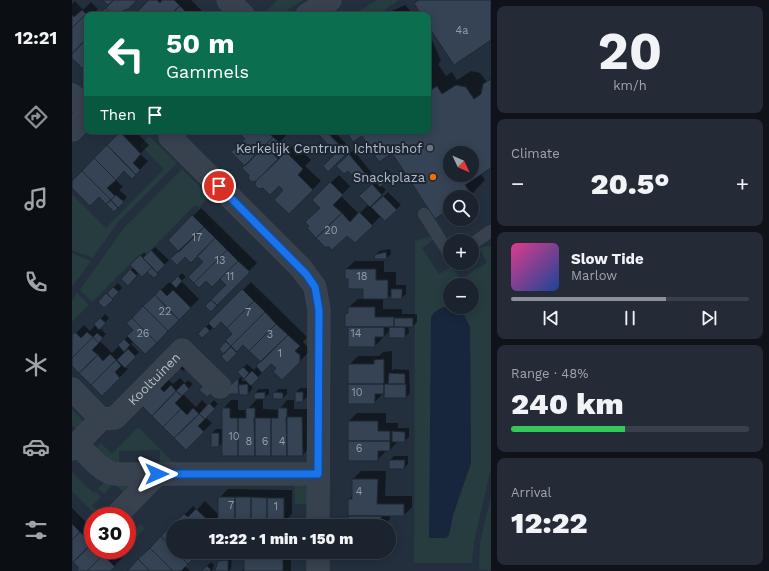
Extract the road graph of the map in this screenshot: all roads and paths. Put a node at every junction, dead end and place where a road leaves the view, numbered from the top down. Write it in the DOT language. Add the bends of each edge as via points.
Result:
graph roads {
  1 [pos="228,0"];
  2 [pos="330,0"];
  3 [pos="240,12"];
  4 [pos="312,12"];
  5 [pos="72,95"];
  6 [pos="84,107"];
  7 [pos="84,118"];
  8 [pos="72,130"];
  9 [pos="171,134"];
  10 [pos="424,214"];
  11 [pos="491,231"];
  12 [pos="479,239"];
  13 [pos="443,244"];
  14 [pos="220,387"];
  15 [pos="72,389"];
  16 [pos="101,419"];
  17 [pos="75,446"];
  18 [pos="157,474"];
  19 [pos="318,474"];
  20 [pos="125,507"];
  21 [pos="318,519"];
  22 [pos="318,559"];
  23 [pos="318,571"];
  1 -- 3 [label="street"];
  2 -- 4 [label="street"];
  5 -- 6 [label="street"];
  7 -- 8 [label="street"];
  9 -- 19 [label="street" via="301,268 315,287 319,310"];
  10 -- 13 [label="lane"];
  11 -- 12 [label="lane"];
  14 -- 16 [label="street, Kooltuinen" via="182,350 115,418"];
  15 -- 16 [label="street"];
  16 -- 17 [label="street"];
  17 -- 18 [label="street" via="107,472"];
  18 -- 19 [label="street"];
  18 -- 20 [label="street"];
  19 -- 21 [label="street"];
  22 -- 23 [label="street"];
}
